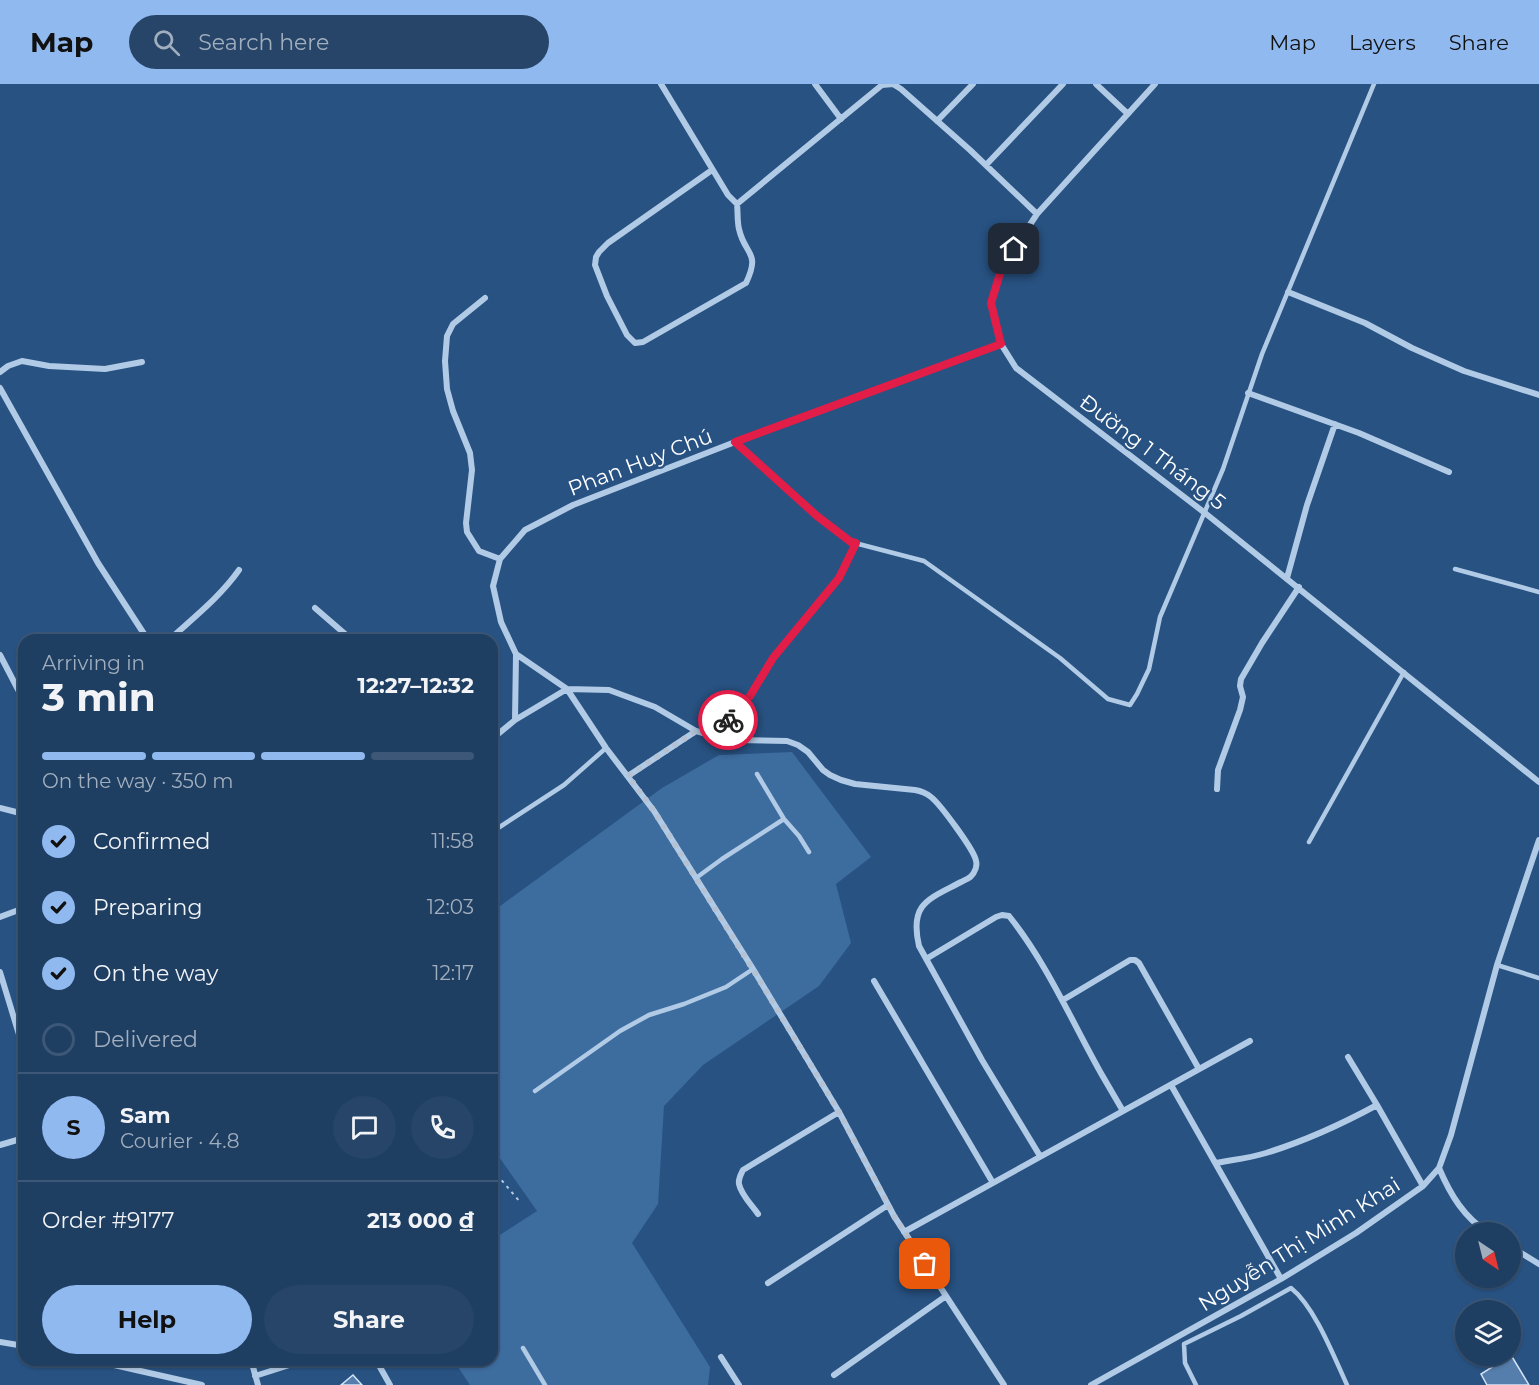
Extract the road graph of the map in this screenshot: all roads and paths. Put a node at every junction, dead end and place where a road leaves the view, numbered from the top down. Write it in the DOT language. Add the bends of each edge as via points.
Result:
graph roads {
  1 [pos="661,84"];
  2 [pos="815,84"];
  3 [pos="972,84"];
  4 [pos="1063,84"];
  5 [pos="1096,84"];
  6 [pos="1155,84"];
  7 [pos="1374,84"];
  8 [pos="1128,114"];
  9 [pos="841,119"];
  10 [pos="937,121"];
  11 [pos="986,165"];
  12 [pos="712,170"];
  13 [pos="737,204"];
  14 [pos="1037,214"];
  15 [pos="1288,292"];
  16 [pos="485,298"];
  17 [pos="1001,344"];
  18 [pos="142,362"];
  19 [pos="0,372"];
  20 [pos="0,388"];
  21 [pos="1248,393"];
  22 [pos="1539,395"];
  23 [pos="1335,424"];
  24 [pos="735,442"];
  25 [pos="1449,472"];
  26 [pos="1205,513"];
  27 [pos="856,543"];
  28 [pos="500,559"];
  29 [pos="1455,569"];
  30 [pos="238,570"];
  31 [pos="1287,578"];
  32 [pos="1299,587"];
  33 [pos="1539,592"];
  34 [pos="315,608"];
  35 [pos="144,634"];
  36 [pos="174,634"];
  37 [pos="345,634"];
  38 [pos="516,654"];
  39 [pos="0,655"];
  40 [pos="1404,672"];
  41 [pos="18,689"];
  42 [pos="567,689"];
  43 [pos="515,720"];
  44 [pos="696,731"];
  45 [pos="498,734"];
  46 [pos="714,736"];
  47 [pos="606,748"];
  48 [pos="757,774"];
  49 [pos="628,776"];
  50 [pos="1539,782"];
  51 [pos="1217,789"];
  52 [pos="0,808"];
  53 [pos="18,812"];
  54 [pos="784,819"];
  55 [pos="498,828"];
  56 [pos="1539,840"];
  57 [pos="1310,842"];
  58 [pos="809,852"];
  59 [pos="696,878"];
  60 [pos="18,910"];
  61 [pos="0,917"];
  62 [pos="926,959"];
  63 [pos="1497,965"];
  64 [pos="753,969"];
  65 [pos="0,972"];
  66 [pos="1539,978"];
  67 [pos="874,981"];
  68 [pos="1063,1000"];
  69 [pos="18,1031"];
  70 [pos="1250,1041"];
  71 [pos="1348,1057"];
  72 [pos="1199,1070"];
  73 [pos="1171,1085"];
  74 [pos="535,1091"];
  75 [pos="1377,1105"];
  76 [pos="1124,1111"];
  77 [pos="839,1112"];
  78 [pos="18,1140"];
  79 [pos="0,1145"];
  80 [pos="1041,1156"];
  81 [pos="1216,1163"];
  82 [pos="1439,1168"];
  83 [pos="498,1176"];
  84 [pos="993,1183"];
  85 [pos="1423,1186"];
  86 [pos="521,1203"];
  87 [pos="888,1205"];
  88 [pos="758,1214"];
  89 [pos="1473,1222"];
  90 [pos="904,1232"];
  91 [pos="1521,1253"];
  92 [pos="1539,1264"];
  93 [pos="1281,1279"];
  94 [pos="768,1283"];
  95 [pos="946,1296"];
  96 [pos="0,1342"];
  97 [pos="18,1345"];
  98 [pos="523,1348"];
  99 [pos="722,1357"];
  100 [pos="128,1366"];
  101 [pos="252,1366"];
  102 [pos="286,1366"];
  103 [pos="379,1366"];
  104 [pos="834,1375"];
  105 [pos="255,1376"];
  106 [pos="202,1385"];
  107 [pos="258,1385"];
  108 [pos="390,1385"];
  109 [pos="545,1385"];
  110 [pos="739,1385"];
  111 [pos="1004,1385"];
  112 [pos="1091,1385"];
  113 [pos="1196,1385"];
  114 [pos="1347,1385"];
  1 -- 12 [label="street"];
  2 -- 9 [label="street"];
  3 -- 10 [label="street"];
  4 -- 11 [label="street"];
  5 -- 8 [label="street"];
  6 -- 8 [label="street, Đường 1 Tháng 5"];
  7 -- 15 [label="lane"];
  8 -- 14 [label="street, Đường 1 Tháng 5"];
  9 -- 10 [label="street" via="882,85 893,84"];
  9 -- 13 [label="street"];
  10 -- 11 [label="street"];
  11 -- 14 [label="street"];
  12 -- 13 [label="street"];
  12 -- 13 [label="street" via="608,243 596,257 595,265 607,296 635,343 746,283 753,259 739,230"];
  14 -- 17 [label="street, Đường 1 Tháng 5" via="1002,267 991,303"];
  15 -- 21 [label="lane"];
  15 -- 22 [label="street" via="1365,323 1464,371"];
  16 -- 28 [label="street" via="453,324 447,336 445,361 447,389 470,453 467,532 479,551"];
  17 -- 24 [label="street, Phan Huy Chú"];
  17 -- 26 [label="street, Đường 1 Tháng 5" via="1016,368"];
  18 -- 19 [label="street" via="105,369 22,361"];
  20 -- 35 [label="street" via="98,563"];
  21 -- 23 [label="street"];
  21 -- 26 [label="lane"];
  23 -- 25 [label="street"];
  23 -- 31 [label="street"];
  24 -- 27 [label="lane" via="817,516"];
  24 -- 28 [label="street, Phan Huy Chú" via="573,505 525,530"];
  26 -- 27 [label="lane" via="1160,617 1149,669 1130,705 1108,699 1060,658 924,561"];
  26 -- 31 [label="street, Đường 1 Tháng 5"];
  27 -- 46 [label="street" via="839,578 773,658 750,696"];
  28 -- 38 [label="street, Phan Huy Chú" via="493,586 501,622"];
  29 -- 33 [label="lane"];
  30 -- 36 [label="street"];
  31 -- 32 [label="street, Đường 1 Tháng 5"];
  32 -- 40 [label="street, Đường 1 Tháng 5"];
  32 -- 51 [label="street" via="1241,679 1243,697 1218,770"];
  34 -- 37 [label="street"];
  38 -- 42 [label="street"];
  38 -- 43 [label="street"];
  39 -- 41 [label="street"];
  40 -- 50 [label="street, Đường 1 Tháng 5"];
  40 -- 57 [label="lane"];
  42 -- 43 [label="street"];
  42 -- 44 [label="street" via="609,690 655,707"];
  42 -- 47 [label="street"];
  43 -- 45 [label="street"];
  44 -- 46 [label="street"];
  44 -- 49 [label="street"];
  46 -- 62 [label="street" via="787,741 808,752 830,776 855,784 923,792 941,806 972,852 976,869 972,876 923,903 915,930"];
  47 -- 49 [label="street"];
  47 -- 55 [label="lane" via="564,785"];
  48 -- 54 [label="lane"];
  49 -- 59 [label="street"];
  52 -- 53 [label="street"];
  54 -- 58 [label="lane"];
  54 -- 59 [label="lane"];
  56 -- 63 [label="street, Nguyễn Thị Minh Khai"];
  59 -- 64 [label="street"];
  60 -- 61 [label="street"];
  62 -- 68 [label="street" via="996,917 1009,916"];
  62 -- 80 [label="street"];
  63 -- 66 [label="lane"];
  63 -- 82 [label="street, Nguyễn Thị Minh Khai"];
  64 -- 74 [label="lane" via="726,987 649,1015"];
  64 -- 77 [label="street"];
  65 -- 69 [label="street"];
  67 -- 84 [label="street"];
  68 -- 72 [label="street" via="1135,960"];
  68 -- 76 [label="street"];
  70 -- 72 [label="street"];
  71 -- 75 [label="street"];
  72 -- 73 [label="street"];
  73 -- 76 [label="street"];
  73 -- 81 [label="street"];
  75 -- 81 [label="street" via="1264,1154"];
  75 -- 85 [label="street"];
  76 -- 80 [label="street"];
  77 -- 87 [label="street"];
  77 -- 88 [label="street" via="743,1170 739,1183"];
  78 -- 79 [label="street"];
  80 -- 84 [label="street"];
  81 -- 93 [label="street"];
  82 -- 85 [label="street, Nguyễn Thị Minh Khai"];
  82 -- 89 [label="street" via="1460,1207"];
  83 -- 86 [label="path"];
  84 -- 90 [label="street"];
  85 -- 93 [label="street, Nguyễn Thị Minh Khai"];
  87 -- 90 [label="street"];
  87 -- 94 [label="street"];
  90 -- 95 [label="street"];
  91 -- 92 [label="street"];
  93 -- 112 [label="street, Nguyễn Thị Minh Khai"];
  95 -- 104 [label="street"];
  95 -- 111 [label="street"];
  96 -- 97 [label="street"];
  98 -- 109 [label="lane"];
  99 -- 110 [label="street"];
  100 -- 106 [label="street"];
  101 -- 105 [label="street"];
  102 -- 105 [label="street"];
  103 -- 108 [label="street"];
  105 -- 107 [label="street"];
  113 -- 114 [label="lane" via="1185,1363 1184,1344 1291,1288 1320,1327"];
}
